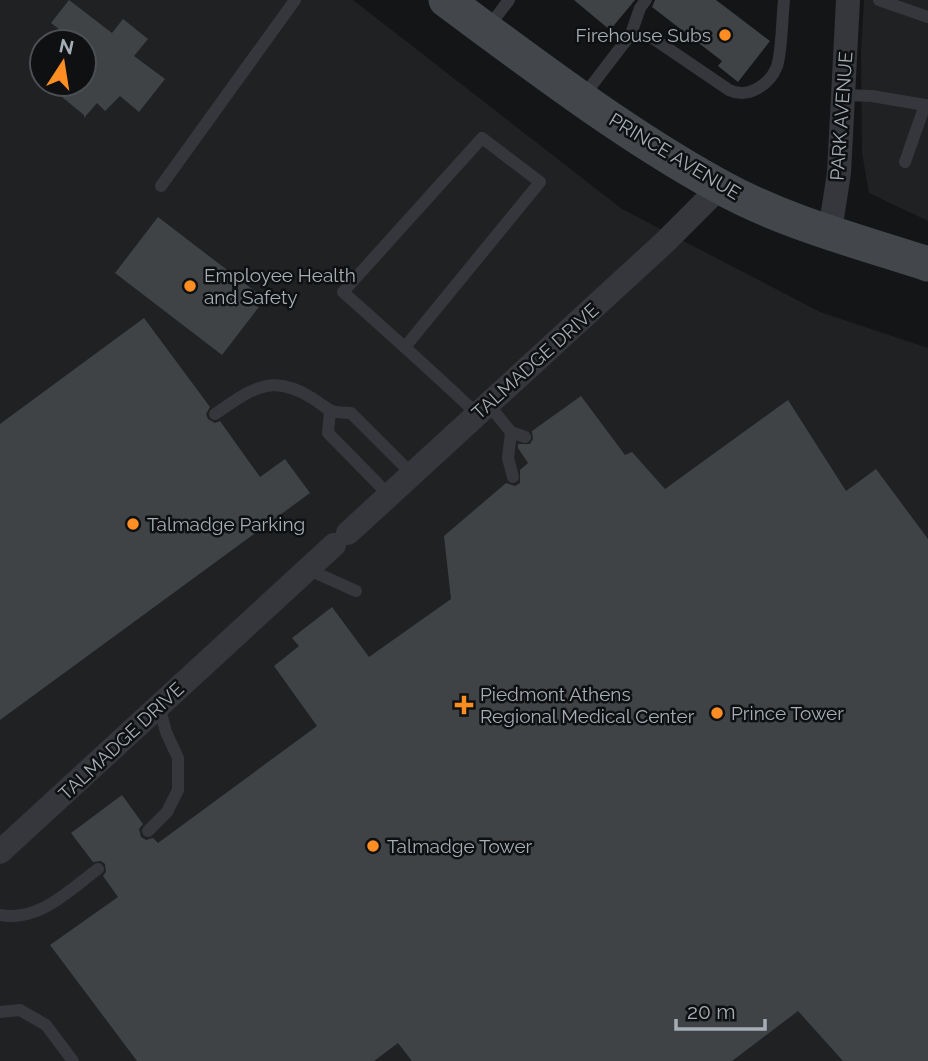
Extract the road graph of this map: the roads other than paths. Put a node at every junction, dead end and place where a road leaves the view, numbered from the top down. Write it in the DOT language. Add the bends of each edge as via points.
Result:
graph roads {
  1 [pos="295,0"];
  2 [pos="446,0"];
  3 [pos="509,0"];
  4 [pos="646,0"];
  5 [pos="784,0"];
  6 [pos="848,0"];
  7 [pos="879,0"];
  8 [pos="928,17"];
  9 [pos="486,30"];
  10 [pos="631,34"];
  11 [pos="843,95"];
  12 [pos="582,98"];
  13 [pos="905,162"];
  14 [pos="161,186"];
  15 [pos="720,187"];
  16 [pos="830,231"];
  17 [pos="928,264"];
  18 [pos="405,347"];
  19 [pos="482,409"];
  20 [pos="330,412"];
  21 [pos="215,414"];
  22 [pos="511,432"];
  23 [pos="525,436"];
  24 [pos="412,474"];
  25 [pos="513,477"];
  26 [pos="389,495"];
  27 [pos="307,569"];
  28 [pos="356,591"];
  29 [pos="159,706"];
  30 [pos="148,831"];
  31 [pos="0,852"];
  32 [pos="98,869"];
  33 [pos="0,915"];
  34 [pos="0,1012"];
  35 [pos="74,1061"];
  1 -- 14 [label="lane"];
  2 -- 9 [label="main road, PRINCE AVENUE"];
  3 -- 9 [label="lane"];
  4 -- 10 [label="lane"];
  5 -- 10 [label="lane" via="777,66 751,93 738,95 654,39"];
  6 -- 11 [label="street, PARK AVENUE"];
  7 -- 8 [label="lane"];
  9 -- 12 [label="main road, PRINCE AVENUE"];
  10 -- 12 [label="lane"];
  11 -- 13 [label="lane" via="925,105"];
  11 -- 16 [label="street, PARK AVENUE"];
  12 -- 15 [label="main road, PRINCE AVENUE"];
  15 -- 16 [label="main road, PRINCE AVENUE"];
  15 -- 19 [label="street, TALMADGE DRIVE"];
  16 -- 17 [label="main road, PRINCE AVENUE"];
  18 -- 18 [label="lane" via="540,182 482,138 343,292"];
  18 -- 19 [label="lane"];
  19 -- 22 [label="lane"];
  19 -- 24 [label="street, TALMADGE DRIVE"];
  20 -- 21 [label="lane" via="293,387 276,384 254,389"];
  20 -- 24 [label="lane" via="351,413"];
  20 -- 26 [label="lane" via="328,433"];
  22 -- 23 [label="lane"];
  22 -- 25 [label="lane" via="508,458"];
  24 -- 26 [label="street, TALMADGE DRIVE"];
  26 -- 27 [label="street, TALMADGE DRIVE"];
  27 -- 28 [label="lane"];
  27 -- 29 [label="street, TALMADGE DRIVE"];
  29 -- 30 [label="lane" via="178,758 178,790 167,813"];
  29 -- 31 [label="street, TALMADGE DRIVE"];
  32 -- 33 [label="lane" via="41,911 15,918"];
  34 -- 35 [label="lane" via="20,1010 46,1025"];
}
